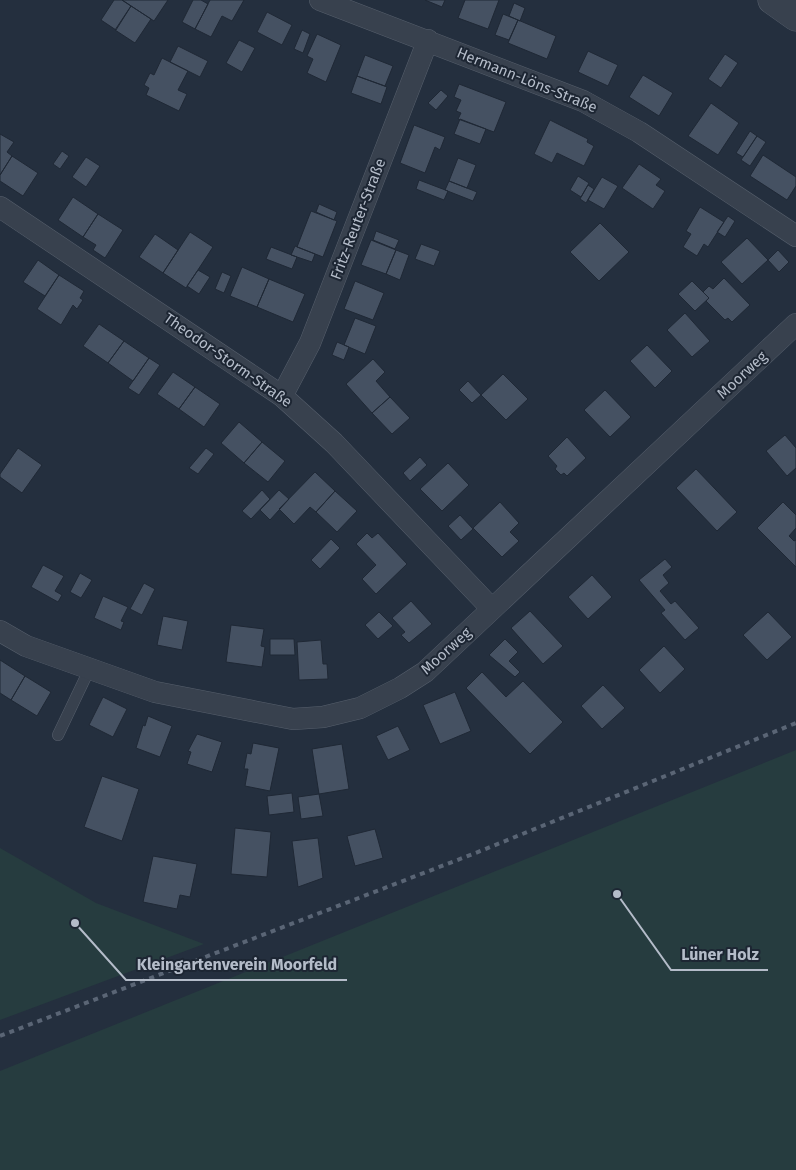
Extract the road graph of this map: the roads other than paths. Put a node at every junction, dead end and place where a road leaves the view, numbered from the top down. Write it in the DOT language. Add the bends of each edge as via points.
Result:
graph roads {
  1 [pos="320,0"];
  2 [pos="772,0"];
  3 [pos="796,17"];
  4 [pos="428,40"];
  5 [pos="0,207"];
  6 [pos="796,236"];
  7 [pos="796,324"];
  8 [pos="282,396"];
  9 [pos="492,609"];
  10 [pos="0,632"];
  11 [pos="90,668"];
  12 [pos="58,734"];
  1 -- 4 [label="street, Hermann-Löns-Straße"];
  2 -- 3 [label="street"];
  4 -- 6 [label="street, Hermann-Löns-Straße" via="583,101 612,116"];
  4 -- 8 [label="street, Fritz-Reuter-Straße" via="310,343"];
  5 -- 8 [label="street, Theodor-Storm-Straße"];
  7 -- 9 [label="street, Moorweg"];
  8 -- 9 [label="street, Theodor-Storm-Straße" via="334,443"];
  9 -- 11 [label="street, Moorweg" via="424,672 400,688 360,708 323,717 293,718 204,703 136,687"];
  10 -- 11 [label="street, Moorweg" via="26,646"];
  11 -- 12 [label="lane"];
}
